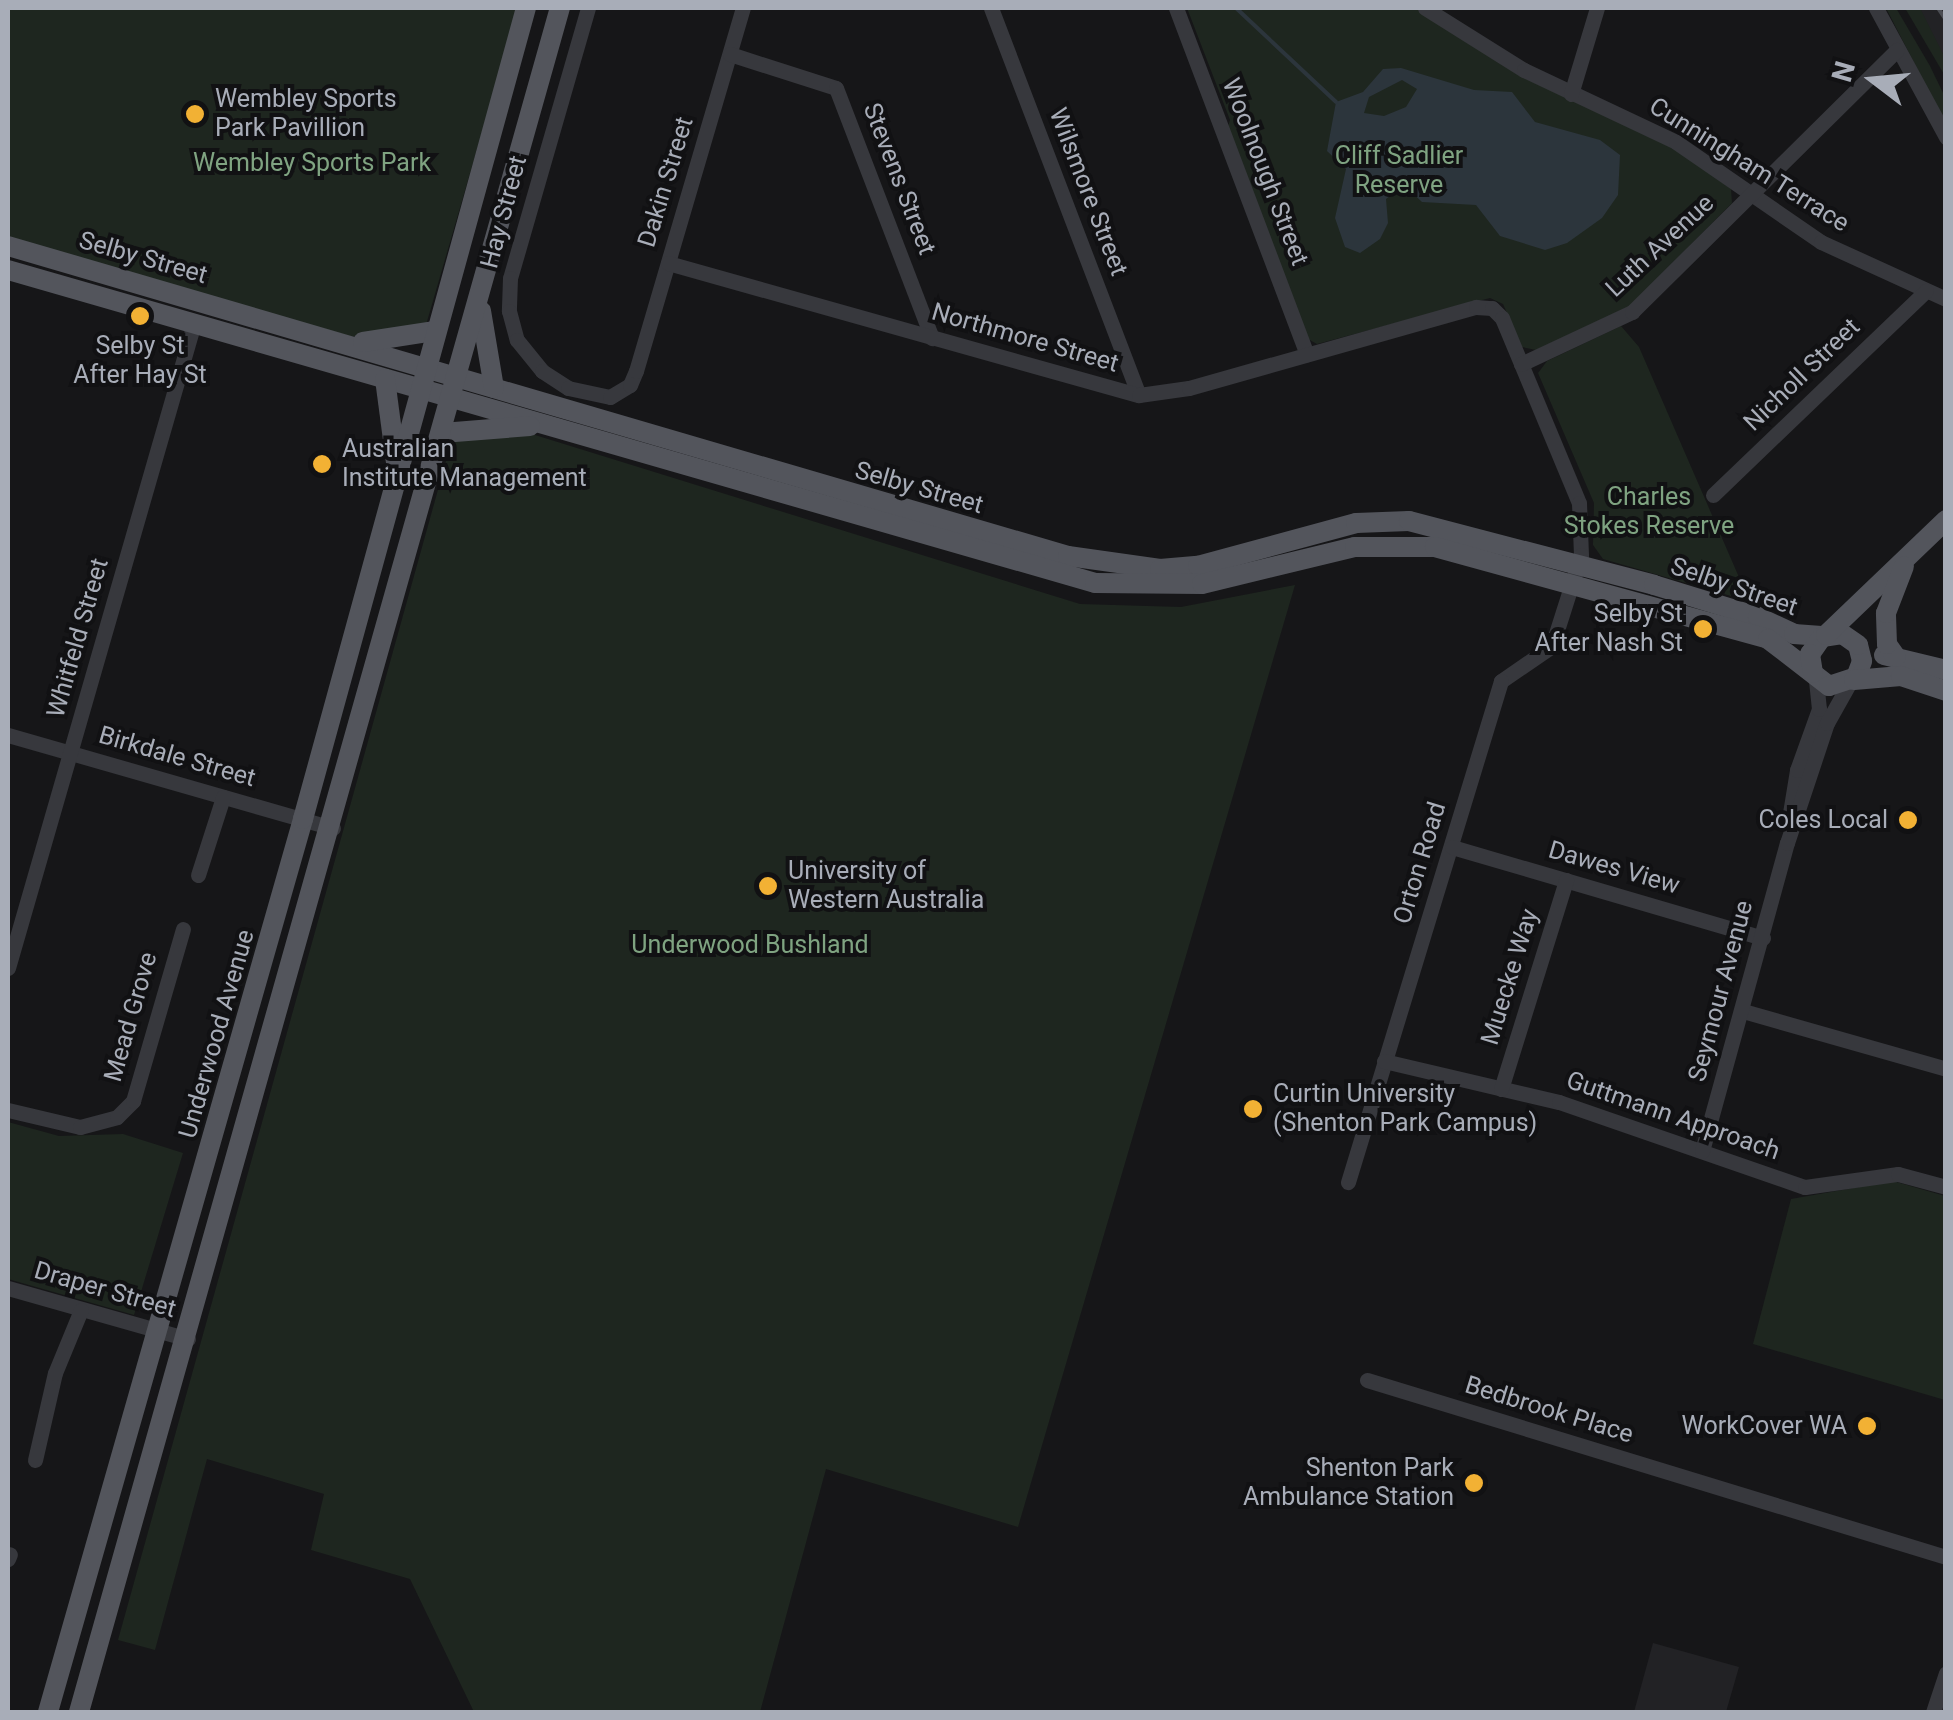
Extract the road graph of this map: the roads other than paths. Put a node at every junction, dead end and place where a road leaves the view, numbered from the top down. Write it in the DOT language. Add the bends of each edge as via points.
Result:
graph roads {
  1 [pos="526,8"];
  2 [pos="560,8"];
  3 [pos="588,8"];
  4 [pos="744,8"];
  5 [pos="991,8"];
  6 [pos="1176,8"];
  7 [pos="1425,8"];
  8 [pos="1597,8"];
  9 [pos="1876,8"];
  10 [pos="1897,50"];
  11 [pos="730,54"];
  12 [pos="1571,94"];
  13 [pos="1946,137"];
  14 [pos="1752,194"];
  15 [pos="8,246"];
  16 [pos="668,262"];
  17 [pos="8,270"];
  18 [pos="1926,291"];
  19 [pos="480,298"];
  20 [pos="1946,299"];
  21 [pos="1485,306"];
  22 [pos="194,323"];
  23 [pos="435,331"];
  24 [pos="932,338"];
  25 [pos="346,343"];
  26 [pos="1307,354"];
  27 [pos="1522,364"];
  28 [pos="428,367"];
  29 [pos="636,371"];
  30 [pos="458,376"];
  31 [pos="386,379"];
  32 [pos="494,388"];
  33 [pos="422,390"];
  34 [pos="1139,395"];
  35 [pos="452,399"];
  36 [pos="542,425"];
  37 [pos="442,433"];
  38 [pos="667,452"];
  39 [pos="397,485"];
  40 [pos="1713,495"];
  41 [pos="884,514"];
  42 [pos="1946,520"];
  43 [pos="1409,521"];
  44 [pos="1410,544"];
  45 [pos="1906,559"];
  46 [pos="1576,573"];
  47 [pos="1825,636"];
  48 [pos="1858,646"];
  49 [pos="1896,657"];
  50 [pos="1946,670"];
  51 [pos="1814,676"];
  52 [pos="1852,681"];
  53 [pos="1946,691"];
  54 [pos="8,735"];
  55 [pos="71,753"];
  56 [pos="223,796"];
  57 [pos="304,819"];
  58 [pos="333,828"];
  59 [pos="1787,843"];
  60 [pos="1452,847"];
  61 [pos="198,875"];
  62 [pos="1566,880"];
  63 [pos="183,929"];
  64 [pos="1763,938"];
  65 [pos="8,968"];
  66 [pos="1742,1010"];
  67 [pos="1384,1061"];
  68 [pos="1946,1069"];
  69 [pos="1502,1089"];
  70 [pos="8,1110"];
  71 [pos="1702,1151"];
  72 [pos="1348,1182"];
  73 [pos="1946,1187"];
  74 [pos="8,1288"];
  75 [pos="81,1310"];
  76 [pos="160,1330"];
  77 [pos="188,1339"];
  78 [pos="1368,1380"];
  79 [pos="36,1460"];
  80 [pos="1946,1558"];
  81 [pos="1946,1672"];
  82 [pos="48,1712"];
  83 [pos="79,1712"];
  84 [pos="1933,1712"];
  1 -- 23 [label="main road, Hay Street"];
  2 -- 19 [label="main road, Hay Street"];
  3 -- 29 [label="street, Hay Street" via="510,278 509,311 527,356 568,388 610,396 630,385"];
  4 -- 11 [label="street, Dakin Street"];
  5 -- 34 [label="street, Wilsmore Street"];
  6 -- 26 [label="street, Woolnough Street"];
  7 -- 12 [label="street, Cunningham Terrace"];
  8 -- 12 [label="street"];
  9 -- 10 [label="street"];
  10 -- 13 [label="street"];
  10 -- 14 [label="street, Luth Avenue"];
  11 -- 16 [label="street, Dakin Street"];
  11 -- 24 [label="street, Stevens Street" via="836,88"];
  12 -- 14 [label="street, Cunningham Terrace" via="1676,142"];
  14 -- 18 [label="street, Cunningham Terrace" via="1822,242"];
  14 -- 27 [label="street, Luth Avenue" via="1632,312"];
  15 -- 25 [label="main road, Selby Street"];
  16 -- 24 [label="street, Northmore Street"];
  16 -- 29 [label="street, Dakin Street"];
  17 -- 22 [label="main road, Selby Street"];
  18 -- 20 [label="street, Cunningham Terrace"];
  18 -- 40 [label="street, Nicholl Street"];
  19 -- 30 [label="main road, Hay Street"];
  19 -- 32 [label="main road"];
  21 -- 26 [label="street, Northmore Street"];
  21 -- 27 [label="street, Orton Road" via="1502,318"];
  22 -- 31 [label="main road, Selby Street"];
  22 -- 55 [label="street, Whitfeld Street"];
  23 -- 25 [label="main road"];
  23 -- 28 [label="main road, Hay Street"];
  24 -- 34 [label="street, Northmore Street"];
  25 -- 28 [label="main road, Selby Street"];
  26 -- 34 [label="street, Northmore Street"];
  27 -- 46 [label="street, Orton Road" via="1579,503"];
  28 -- 30 [label="main road, Selby Street"];
  28 -- 33 [label="main road, Underwood Avenue"];
  30 -- 32 [label="main road, Selby Street"];
  30 -- 35 [label="main road"];
  31 -- 33 [label="main road, Selby Street"];
  31 -- 39 [label="main road"];
  32 -- 38 [label="main road, Selby Street"];
  33 -- 35 [label="main road, Selby Street"];
  33 -- 39 [label="main road, Underwood Avenue"];
  35 -- 36 [label="main road, Selby Street"];
  35 -- 37 [label="main road"];
  36 -- 37 [label="main road"];
  36 -- 38 [label="main road, Selby Street"];
  37 -- 58 [label="main road"];
  38 -- 41 [label="main road, Selby Street"];
  39 -- 57 [label="main road, Underwood Avenue"];
  41 -- 43 [label="main road, Selby Street" via="1068,556 1160,569 1238,559 1356,523"];
  41 -- 44 [label="main road, Selby Street" via="1095,583 1146,588 1202,584 1355,547"];
  42 -- 45 [label="main road"];
  43 -- 44 [label="main road"];
  43 -- 46 [label="main road, Selby Street"];
  44 -- 46 [label="main road, Selby Street"];
  45 -- 47 [label="main road"];
  45 -- 48 [label="main road" via="1867,608"];
  45 -- 49 [label="main road" via="1886,613 1887,644"];
  46 -- 47 [label="main road, Selby Street" via="1758,617 1794,634"];
  46 -- 51 [label="main road, Selby Street" via="1768,639"];
  46 -- 60 [label="street, Orton Road" via="1552,646 1501,681"];
  47 -- 48 [label="main road" via="1843,634"];
  47 -- 51 [label="main road" via="1811,651"];
  48 -- 49 [label="main road"];
  48 -- 52 [label="main road" via="1862,666"];
  49 -- 50 [label="main road"];
  51 -- 52 [label="main road" via="1832,686"];
  51 -- 59 [label="street, Seymour Avenue" via="1819,709 1795,779"];
  52 -- 53 [label="main road" via="1901,676"];
  52 -- 59 [label="street, Seymour Avenue" via="1827,723"];
  54 -- 55 [label="street, Birkdale Street"];
  55 -- 56 [label="street, Birkdale Street"];
  55 -- 65 [label="street, Whitfeld Street"];
  56 -- 57 [label="street, Birkdale Street"];
  56 -- 61 [label="street"];
  57 -- 58 [label="street, Birkdale Street"];
  57 -- 76 [label="main road, Underwood Avenue"];
  58 -- 77 [label="main road"];
  59 -- 64 [label="street, Seymour Avenue"];
  60 -- 62 [label="street, Dawes View"];
  60 -- 67 [label="street, Orton Road"];
  62 -- 64 [label="street, Dawes View"];
  62 -- 69 [label="street, Muecke Way"];
  63 -- 70 [label="street, Mead Grove" via="133,1101 117,1117 94,1125 63,1126"];
  64 -- 66 [label="street, Seymour Avenue"];
  66 -- 68 [label="street"];
  66 -- 71 [label="street, Seymour Avenue"];
  67 -- 69 [label="street, Guttmann Approach"];
  67 -- 72 [label="street, Orton Road"];
  69 -- 71 [label="street, Guttmann Approach"];
  71 -- 73 [label="street, Guttmann Approach" via="1809,1188 1898,1174"];
  74 -- 75 [label="street, Draper Street"];
  75 -- 76 [label="street, Draper Street"];
  75 -- 79 [label="street" via="55,1374"];
  76 -- 77 [label="street, Draper Street"];
  76 -- 82 [label="main road, Underwood Avenue"];
  77 -- 83 [label="main road"];
  78 -- 80 [label="street, Bedbrook Place"];
  81 -- 84 [label="street"];
}
